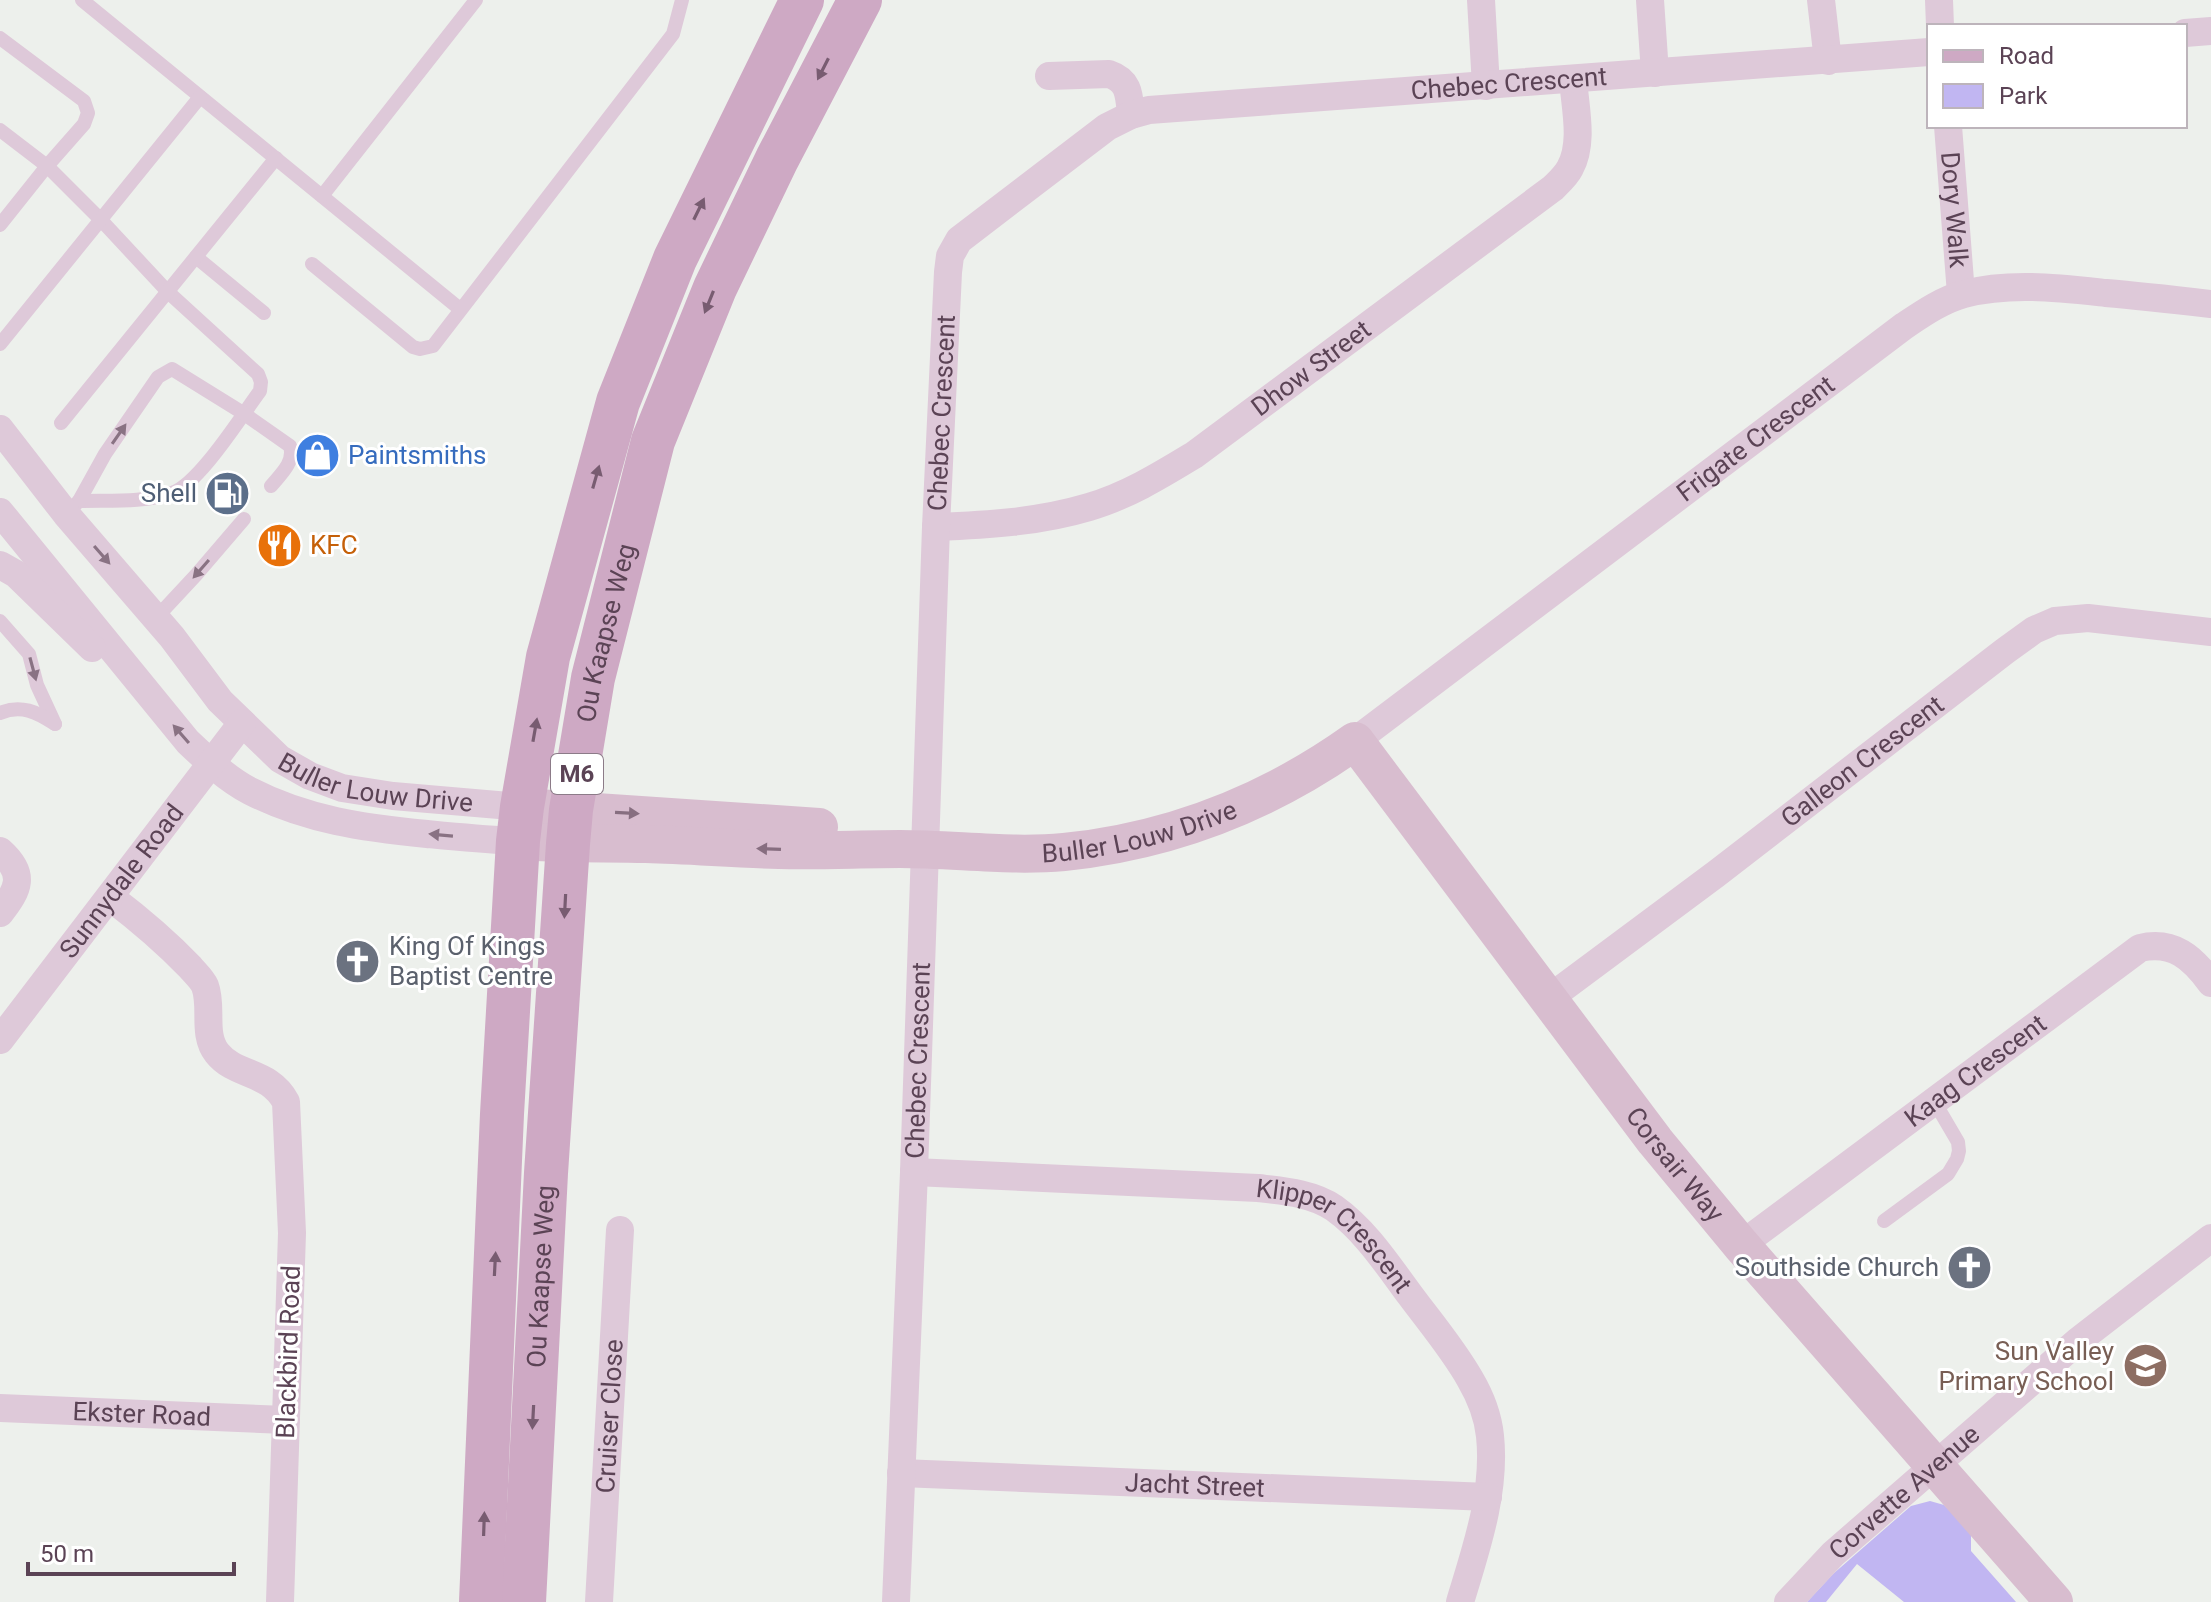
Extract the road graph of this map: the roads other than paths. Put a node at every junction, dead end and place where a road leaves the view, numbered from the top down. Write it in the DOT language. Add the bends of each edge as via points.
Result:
graph roads {
  1 [pos="82,0"];
  2 [pos="476,0"];
  3 [pos="682,0"];
  4 [pos="802,0"];
  5 [pos="860,0"];
  6 [pos="1481,0"];
  7 [pos="1650,0"];
  8 [pos="1821,0"];
  9 [pos="1939,0"];
  10 [pos="1940,24"];
  11 [pos="2211,31"];
  12 [pos="2187,33"];
  13 [pos="0,38"];
  14 [pos="1927,52"];
  15 [pos="1828,61"];
  16 [pos="1655,73"];
  17 [pos="1049,76"];
  18 [pos="1573,79"];
  19 [pos="1486,86"];
  20 [pos="200,97"];
  21 [pos="1131,115"];
  22 [pos="1948,128"];
  23 [pos="0,130"];
  24 [pos="276,158"];
  25 [pos="47,166"];
  26 [pos="322,196"];
  27 [pos="101,220"];
  28 [pos="0,225"];
  29 [pos="196,257"];
  30 [pos="312,264"];
  31 [pos="168,292"];
  32 [pos="1961,294"];
  33 [pos="2211,304"];
  34 [pos="460,309"];
  35 [pos="264,313"];
  36 [pos="0,344"];
  37 [pos="243,413"];
  38 [pos="61,423"];
  39 [pos="0,429"];
  40 [pos="271,486"];
  41 [pos="72,508"];
  42 [pos="0,512"];
  43 [pos="244,519"];
  44 [pos="936,527"];
  45 [pos="0,565"];
  46 [pos="156,618"];
  47 [pos="0,621"];
  48 [pos="2211,632"];
  49 [pos="148,694"];
  50 [pos="0,713"];
  51 [pos="242,723"];
  52 [pos="1355,741"];
  53 [pos="211,764"];
  54 [pos="520,824"];
  55 [pos="570,827"];
  56 [pos="914,849"];
  57 [pos="0,851"];
  58 [pos="110,897"];
  59 [pos="0,913"];
  60 [pos="2211,983"];
  61 [pos="1548,999"];
  62 [pos="0,1040"];
  63 [pos="1934,1101"];
  64 [pos="914,1172"];
  65 [pos="1884,1221"];
  66 [pos="620,1230"];
  67 [pos="2211,1238"];
  68 [pos="1741,1245"];
  69 [pos="0,1408"];
  70 [pos="286,1420"];
  71 [pos="1934,1466"];
  72 [pos="901,1473"];
  73 [pos="1488,1497"];
  74 [pos="280,1602"];
  75 [pos="481,1602"];
  76 [pos="524,1602"];
  77 [pos="599,1602"];
  78 [pos="896,1602"];
  79 [pos="1460,1602"];
  80 [pos="1788,1602"];
  81 [pos="2054,1602"];
  1 -- 20 [label="lane"];
  2 -- 26 [label="lane"];
  3 -- 34 [label="lane" via="673,34"];
  54 -- 4 [label="main road, Ou Kaapse Weg / M6, one-way" via="548,657 618,402 675,259"];
  5 -- 55 [label="main road, Ou Kaapse Weg / M6, one-way" via="715,288 653,441 593,678"];
  6 -- 19 [label="street"];
  7 -- 16 [label="street"];
  8 -- 15 [label="street"];
  9 -- 10 [label="street"];
  11 -- 12 [label="street"];
  13 -- 25 [label="lane" via="86,106 84,124"];
  14 -- 15 [label="street, Chebec Crescent"];
  15 -- 16 [label="street, Chebec Crescent"];
  16 -- 18 [label="street, Chebec Crescent"];
  17 -- 21 [label="street" via="1116,76 1128,88"];
  18 -- 19 [label="street, Chebec Crescent"];
  18 -- 44 [label="street, Dhow Street" via="1575,156 1553,188 1194,455 1091,507 1002,524"];
  19 -- 21 [label="street, Chebec Crescent"];
  20 -- 24 [label="lane"];
  20 -- 27 [label="lane"];
  21 -- 44 [label="street, Chebec Crescent" via="1107,127 971,229 950,256"];
  22 -- 32 [label="street, Dory Walk"];
  23 -- 25 [label="lane"];
  24 -- 26 [label="lane"];
  24 -- 29 [label="lane"];
  25 -- 27 [label="lane"];
  25 -- 28 [label="lane"];
  26 -- 34 [label="lane"];
  27 -- 31 [label="lane"];
  27 -- 36 [label="lane"];
  29 -- 31 [label="lane"];
  29 -- 35 [label="lane"];
  30 -- 34 [label="lane" via="417,348 433,346"];
  31 -- 37 [label="lane" via="258,374 260,391"];
  31 -- 38 [label="lane"];
  32 -- 33 [label="street, Frigate Crescent" via="2027,286"];
  32 -- 52 [label="street, Frigate Crescent" via="1904,326"];
  37 -- 40 [label="lane" via="290,446 288,465"];
  37 -- 41 [label="lane" via="206,464 176,492"];
  41 -- 37 [label="lane, one-way" via="158,377 168,370"];
  39 -- 41 [label="street, Buller Louw Drive"];
  41 -- 46 [label="street, Buller Louw Drive, one-way"];
  42 -- 49 [label="street, Buller Louw Drive"];
  43 -- 46 [label="lane, one-way"];
  44 -- 56 [label="street, Chebec Crescent"];
  45 -- 49 [label="street"];
  46 -- 51 [label="street, Buller Louw Drive"];
  47 -- 50 [label="lane, one-way" via="29,654 55,724 25,709"];
  48 -- 61 [label="street, Galleon Crescent" via="2088,618 2055,621 2034,630"];
  53 -- 49 [label="street, Buller Louw Drive, one-way"];
  51 -- 53 [label="street, Sunnydale Road"];
  51 -- 54 [label="street, Buller Louw Drive" via="280,759 342,788"];
  52 -- 56 [label="street, Buller Louw Drive" via="1247,804 1141,839 1063,852"];
  52 -- 61 [label="street, Corsair Way"];
  54 -- 53 [label="street, Buller Louw Drive, one-way" via="368,828 321,819 248,790"];
  53 -- 58 [label="street, Sunnydale Road"];
  54 -- 55 [label="street, Buller Louw Drive"];
  75 -- 54 [label="main road, Ou Kaapse Weg / M6, one-way"];
  55 -- 56 [label="street, Buller Louw Drive" via="830,827"];
  55 -- 76 [label="main road, Ou Kaapse Weg / M6, one-way"];
  56 -- 64 [label="street, Chebec Crescent"];
  57 -- 59 [label="street" via="14,866 18,886"];
  58 -- 62 [label="street, Sunnydale Road"];
  58 -- 70 [label="street, Blackbird Road" via="146,924 204,982 211,1040 219,1056 279,1090 286,1102 292,1233"];
  60 -- 63 [label="street, Kaag Crescent" via="2171,948 2140,948"];
  61 -- 68 [label="street, Corsair Way"];
  63 -- 65 [label="lane" via="1958,1142 1957,1159 1948,1174"];
  63 -- 68 [label="street, Kaag Crescent"];
  64 -- 72 [label="street, Chebec Crescent"];
  64 -- 73 [label="street, Klipper Crescent" via="1258,1188 1297,1193 1332,1207 1364,1235 1470,1378 1490,1434"];
  66 -- 77 [label="street, Cruiser Close"];
  67 -- 71 [label="street, Corvette Avenue" via="2078,1341"];
  68 -- 71 [label="street, Corsair Way"];
  69 -- 70 [label="street, Ekster Road"];
  70 -- 74 [label="street, Blackbird Road"];
  71 -- 80 [label="street, Corvette Avenue" via="1833,1554"];
  71 -- 81 [label="street, Corsair Way"];
  72 -- 73 [label="street, Jacht Street"];
  72 -- 78 [label="street, Chebec Crescent"];
  73 -- 79 [label="street, Klipper Crescent"];
}
